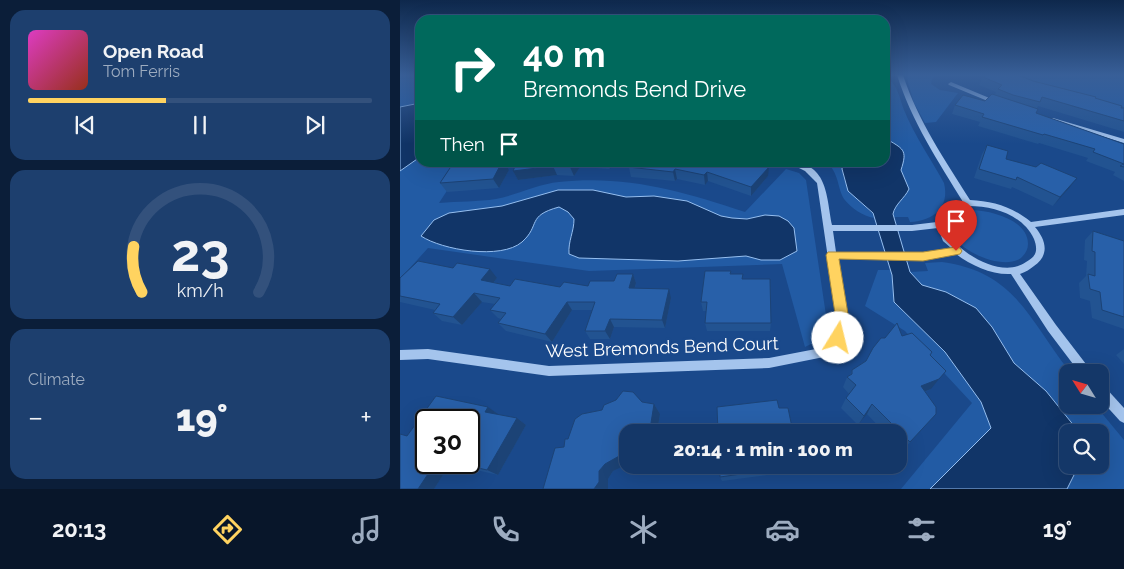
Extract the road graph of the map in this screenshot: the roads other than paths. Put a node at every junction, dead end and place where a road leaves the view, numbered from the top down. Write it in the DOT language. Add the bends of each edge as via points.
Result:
graph roads {
  1 [pos="906,98"];
  2 [pos="986,98"];
  3 [pos="1006,106"];
  4 [pos="1046,118"];
  5 [pos="1124,142"];
  6 [pos="801,167"];
  7 [pos="968,203"];
  8 [pos="1124,212"];
  9 [pos="941,225"];
  10 [pos="1028,225"];
  11 [pos="828,228"];
  12 [pos="956,251"];
  13 [pos="832,255"];
  14 [pos="1013,270"];
  15 [pos="400,355"];
  16 [pos="1079,364"];
  17 [pos="1109,400"];
  18 [pos="1124,417"];
  1 -- 7 [label="street"];
  2 -- 3 [label="street"];
  4 -- 5 [label="street"];
  6 -- 11 [label="street, West Bremonds Bend Court" via="821,183"];
  7 -- 9 [label="street" via="949,210"];
  7 -- 10 [label="street" via="1004,209"];
  8 -- 10 [label="street"];
  9 -- 11 [label="street"];
  9 -- 12 [label="street"];
  10 -- 14 [label="street" via="1038,237 1039,256 1029,266"];
  11 -- 13 [label="street, West Bremonds Bend Court"];
  12 -- 13 [label="street" via="923,256"];
  12 -- 14 [label="street" via="983,266"];
  13 -- 15 [label="street, West Bremonds Bend Court" via="842,320 838,338 824,352 769,363 549,371 428,354"];
  14 -- 16 [label="street"];
  17 -- 18 [label="street"];
}
